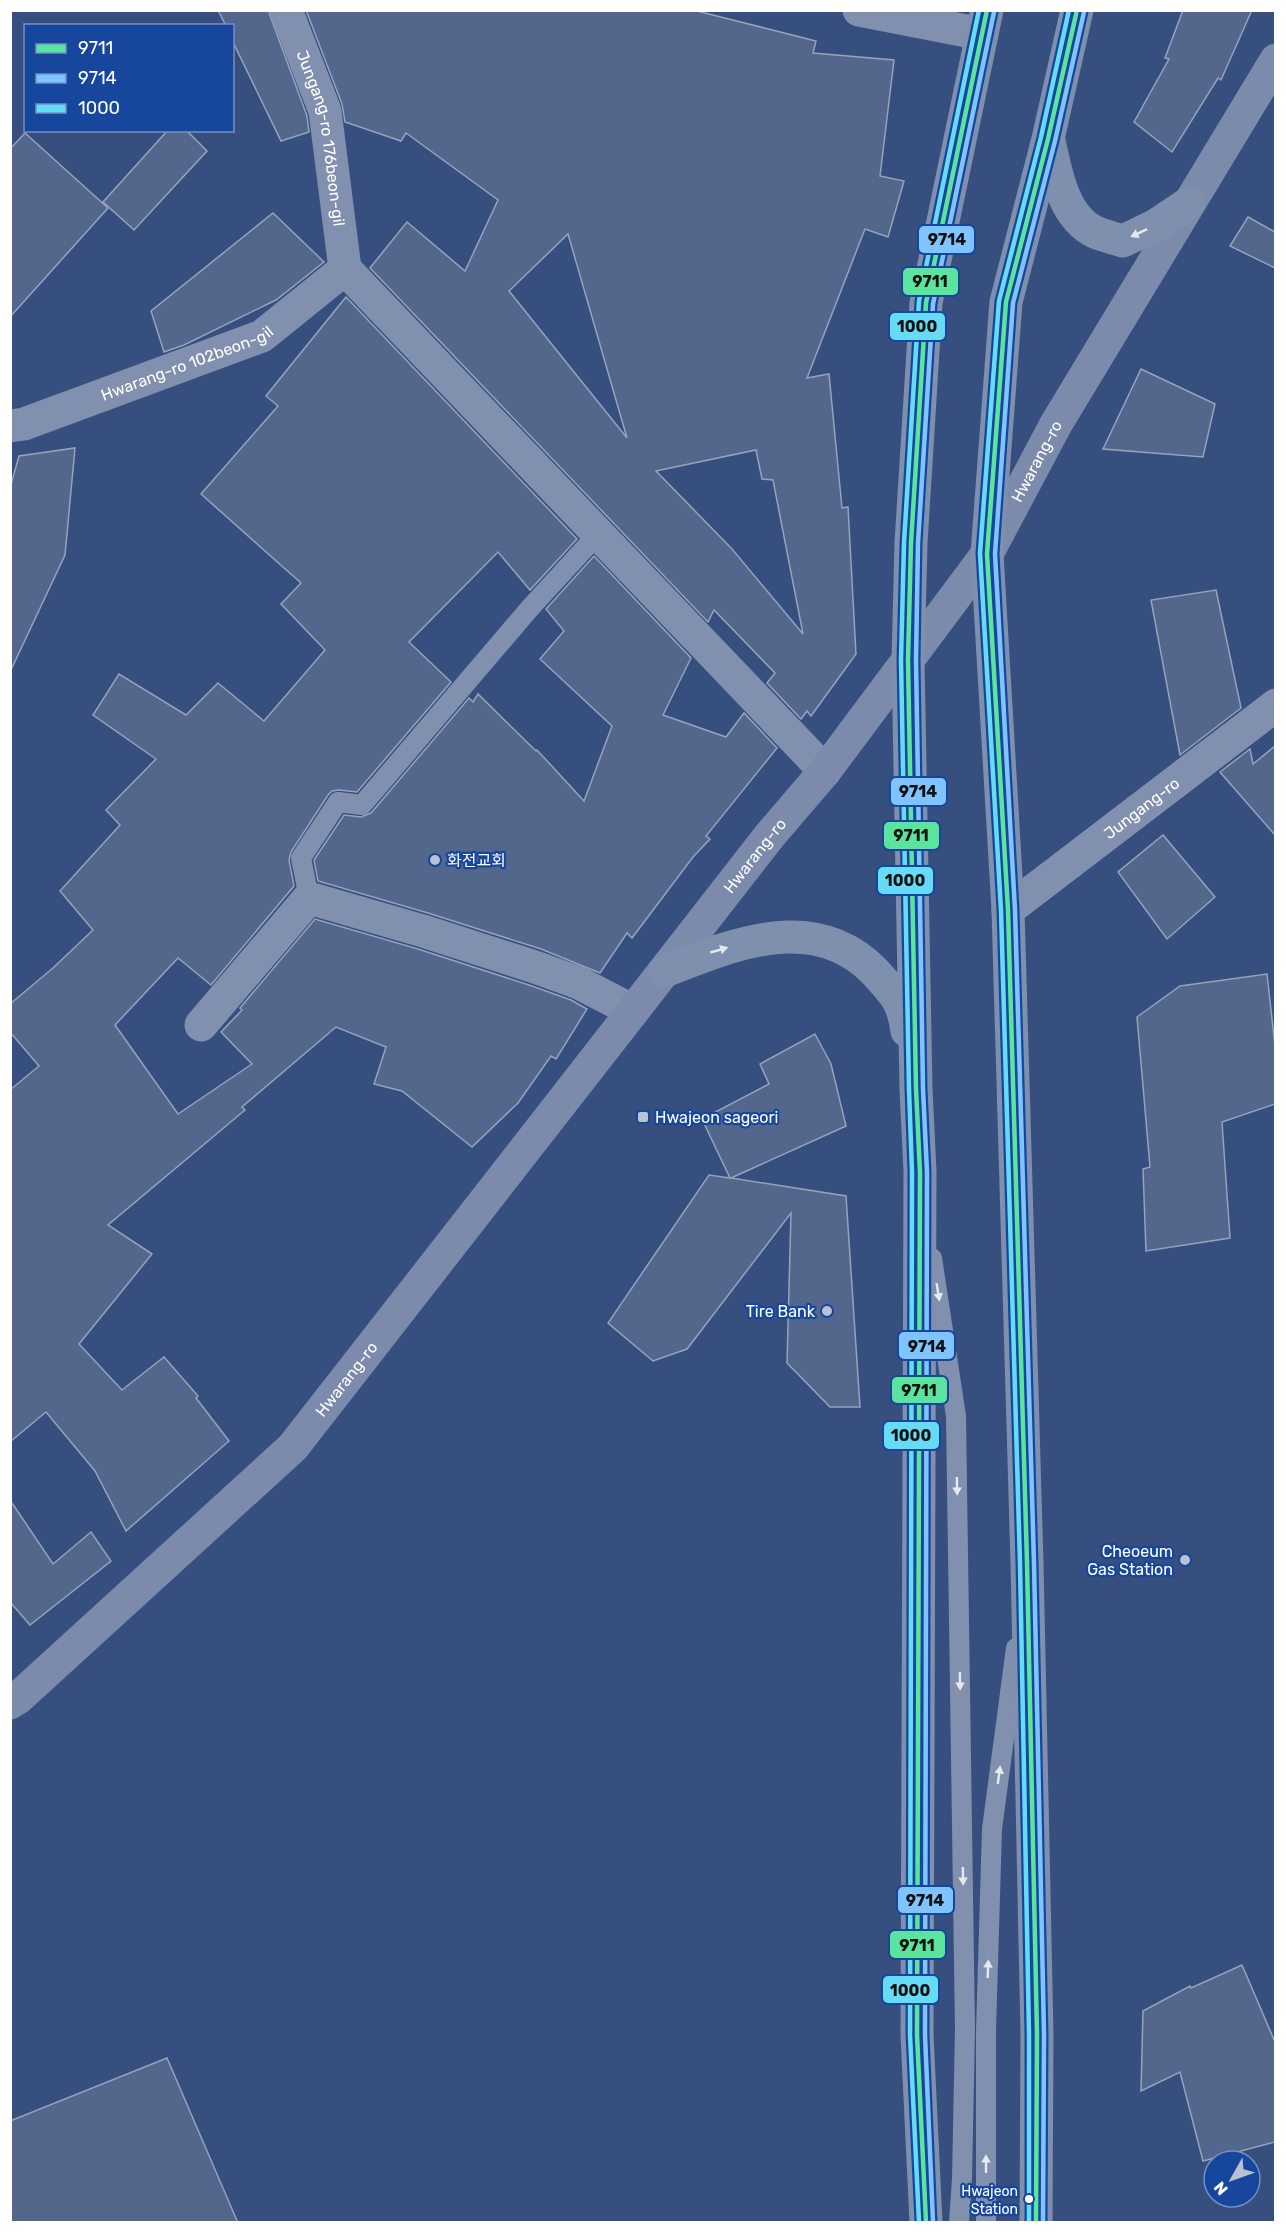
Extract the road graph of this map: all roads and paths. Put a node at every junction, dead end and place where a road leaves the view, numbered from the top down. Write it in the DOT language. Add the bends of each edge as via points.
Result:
graph roads {
  1 [pos="286,10"];
  2 [pos="859,10"];
  3 [pos="1077,10"];
  4 [pos="985,22"];
  5 [pos="1275,60"];
  6 [pos="1048,139"];
  7 [pos="1189,203"];
  8 [pos="345,269"];
  9 [pos="15,434"];
  10 [pos="598,534"];
  11 [pos="987,554"];
  12 [pos="908,660"];
  13 [pos="1275,705"];
  14 [pos="825,771"];
  15 [pos="309,898"];
  16 [pos="1008,910"];
  17 [pos="665,971"];
  18 [pos="633,1011"];
  19 [pos="201,1024"];
  20 [pos="916,1089"];
  21 [pos="920,1172"];
  22 [pos="1028,1563"];
  23 [pos="10,1703"];
  24 [pos="926,2223"];
  25 [pos="959,2223"];
  26 [pos="986,2223"];
  27 [pos="1036,2223"];
  1 -- 8 [label="street, Jungang-ro 176beon-gil" via="325,111"];
  2 -- 4 [label="street"];
  3 -- 6 [label="main road"];
  4 -- 12 [label="main road" via="926,303"];
  5 -- 7 [label="main road, Hwarang-ro"];
  7 -- 6 [label="main road, one-way" via="1123,241 1093,231 1071,210"];
  6 -- 11 [label="main road" via="1006,302"];
  7 -- 11 [label="main road, Hwarang-ro" via="1056,424"];
  8 -- 9 [label="street, Hwarang-ro 102beon-gil" via="262,336"];
  8 -- 10 [label="street"];
  10 -- 14 [label="street"];
  10 -- 15 [label="lane" via="362,805 338,802 301,858"];
  11 -- 12 [label="main road, Hwarang-ro"];
  11 -- 16 [label="main road"];
  12 -- 14 [label="main road, Hwarang-ro"];
  12 -- 20 [label="main road"];
  13 -- 16 [label="street, Jungang-ro"];
  14 -- 17 [label="main road, Hwarang-ro"];
  15 -- 18 [label="street" via="579,982"];
  15 -- 19 [label="street"];
  16 -- 22 [label="main road"];
  17 -- 18 [label="main road, Hwarang-ro"];
  17 -- 20 [label="main road, one-way" via="711,952 787,936 817,938 843,946 869,966 904,1009"];
  18 -- 23 [label="main road, Hwarang-ro" via="293,1447"];
  20 -- 21 [label="main road"];
  21 -- 24 [label="main road" via="917,2035"];
  21 -- 25 [label="lane, one-way" via="956,1416 964,2029"];
  26 -- 22 [label="lane, one-way" via="992,1829"];
  22 -- 27 [label="main road" via="1038,2034"];
}
